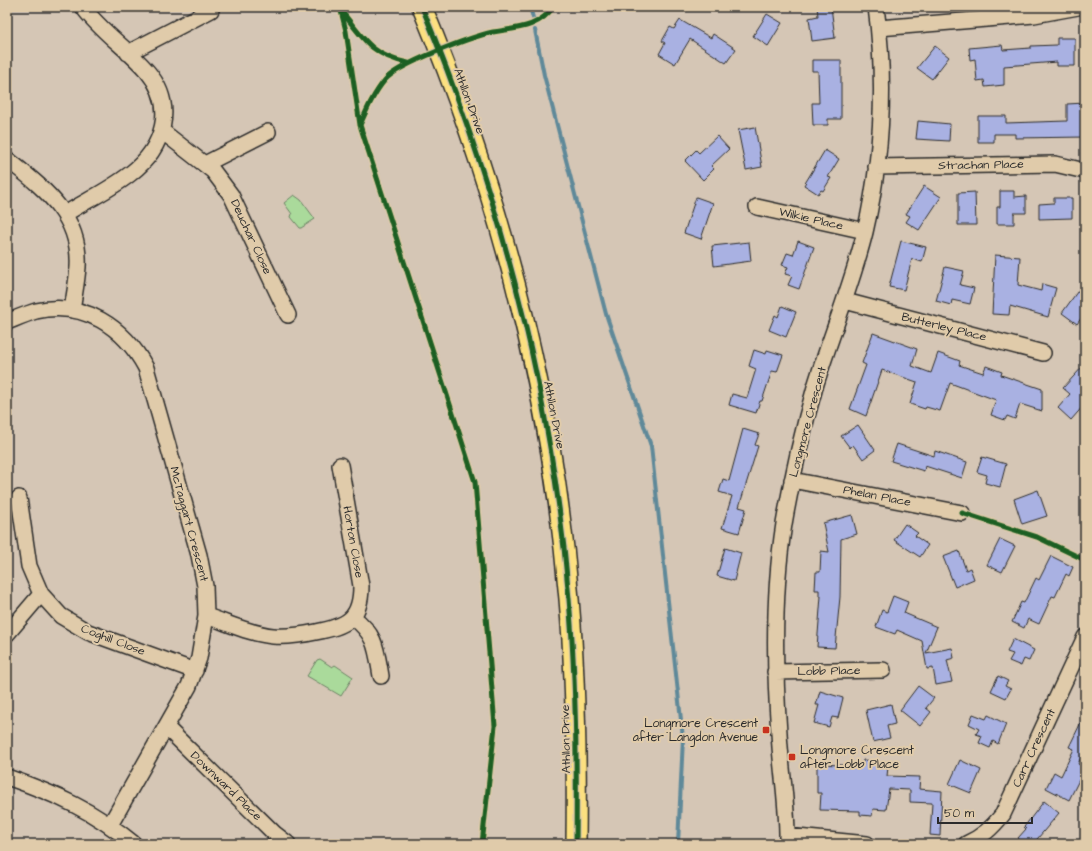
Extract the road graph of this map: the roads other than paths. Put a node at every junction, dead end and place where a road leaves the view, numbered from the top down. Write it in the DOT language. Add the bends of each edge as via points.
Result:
graph roads {
  1 [pos="83,7"];
  2 [pos="422,7"];
  3 [pos="876,7"];
  4 [pos="1078,7"];
  5 [pos="211,10"];
  6 [pos="879,28"];
  7 [pos="128,53"];
  8 [pos="162,131"];
  9 [pos="268,132"];
  10 [pos="7,159"];
  11 [pos="205,164"];
  12 [pos="876,167"];
  13 [pos="1085,171"];
  14 [pos="757,207"];
  15 [pos="65,214"];
  16 [pos="865,232"];
  17 [pos="845,301"];
  18 [pos="72,310"];
  19 [pos="288,315"];
  20 [pos="7,322"];
  21 [pos="1043,353"];
  22 [pos="340,465"];
  23 [pos="792,480"];
  24 [pos="19,498"];
  25 [pos="962,513"];
  26 [pos="41,594"];
  27 [pos="206,616"];
  28 [pos="353,617"];
  29 [pos="7,634"];
  30 [pos="1085,638"];
  31 [pos="883,670"];
  32 [pos="195,671"];
  33 [pos="776,672"];
  34 [pos="381,676"];
  35 [pos="166,728"];
  36 [pos="7,777"];
  37 [pos="110,824"];
  38 [pos="787,840"];
  39 [pos="134,844"];
  40 [pos="288,844"];
  41 [pos="576,844"];
  42 [pos="867,844"];
  43 [pos="966,844"];
  1 -- 7 [label="street" via="91,19"];
  2 -- 41 [label="main road, Athllon Drive" via="482,167 506,248 529,340 552,460 569,597 575,678"];
  3 -- 6 [label="street, Longmore Crescent"];
  4 -- 6 [label="street" via="1034,15"];
  5 -- 7 [label="street"];
  6 -- 12 [label="street, Longmore Crescent" via="882,81"];
  7 -- 8 [label="street" via="147,71 164,100 165,116"];
  8 -- 11 [label="street, Deuchar Close"];
  8 -- 15 [label="street" via="146,159 130,174"];
  9 -- 11 [label="street"];
  10 -- 15 [label="street" via="44,189"];
  11 -- 19 [label="street, Deuchar Close" via="231,195"];
  12 -- 13 [label="street, Strachan Place" via="1056,164"];
  12 -- 16 [label="street, Longmore Crescent"];
  14 -- 16 [label="street, Wilkie Place"];
  15 -- 18 [label="street" via="77,245 78,266"];
  16 -- 17 [label="street, Longmore Crescent"];
  17 -- 21 [label="street, Butterley Place"];
  17 -- 23 [label="street, Longmore Crescent" via="815,386"];
  18 -- 20 [label="street, McTaggart Crescent" via="36,311"];
  18 -- 27 [label="street, McTaggart Crescent" via="104,321 122,334 136,350 146,368 199,555 205,586"];
  22 -- 28 [label="street, Horton Close" via="361,586 361,599"];
  23 -- 25 [label="street, Phelan Place"];
  23 -- 33 [label="street, Longmore Crescent" via="778,574"];
  24 -- 26 [label="street, Coghill Close" via="29,566"];
  26 -- 29 [label="street"];
  26 -- 32 [label="street, Coghill Close" via="60,616 88,632"];
  27 -- 28 [label="street" via="274,636 301,635 337,628"];
  27 -- 32 [label="street, McTaggart Crescent"];
  28 -- 34 [label="street" via="370,633 375,643"];
  30 -- 43 [label="street, Carr Crescent" via="1003,814 992,828"];
  31 -- 33 [label="street, Lobb Place"];
  32 -- 35 [label="street, McTaggart Crescent"];
  33 -- 38 [label="street, Longmore Crescent"];
  35 -- 37 [label="street, McTaggart Crescent"];
  35 -- 40 [label="street, Downward Place" via="274,834"];
  36 -- 37 [label="street" via="56,796"];
  37 -- 39 [label="street"];
  38 -- 42 [label="street"];
}
